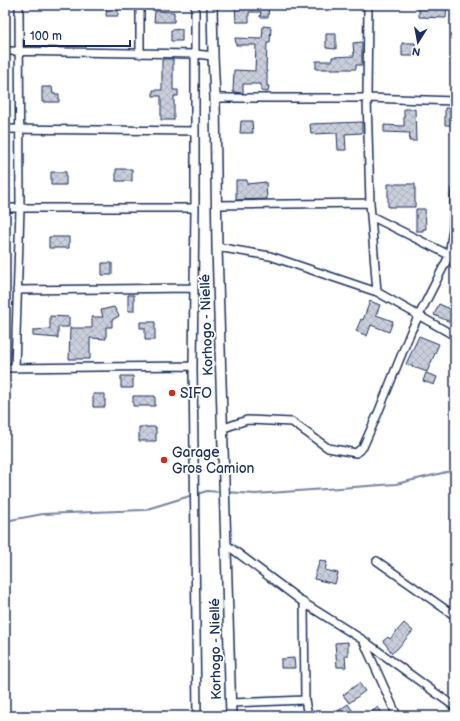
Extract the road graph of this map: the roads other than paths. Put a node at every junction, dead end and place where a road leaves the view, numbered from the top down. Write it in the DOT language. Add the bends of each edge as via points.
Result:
graph roads {
  1 [pos="19,5"];
  2 [pos="140,5"];
  3 [pos="195,5"];
  4 [pos="212,5"];
  5 [pos="368,5"];
  6 [pos="5,51"];
  7 [pos="19,52"];
  8 [pos="140,54"];
  9 [pos="196,54"];
  10 [pos="212,56"];
  11 [pos="215,98"];
  12 [pos="367,98"];
  13 [pos="455,101"];
  14 [pos="5,129"];
  15 [pos="19,130"];
  16 [pos="195,131"];
  17 [pos="455,190"];
  18 [pos="370,203"];
  19 [pos="216,205"];
  20 [pos="5,208"];
  21 [pos="20,208"];
  22 [pos="195,208"];
  23 [pos="371,216"];
  24 [pos="217,247"];
  25 [pos="452,257"];
  26 [pos="194,288"];
  27 [pos="17,290"];
  28 [pos="377,292"];
  29 [pos="419,315"];
  30 [pos="455,336"];
  31 [pos="193,366"];
  32 [pos="5,368"];
  33 [pos="15,368"];
  34 [pos="224,428"];
  35 [pos="226,545"];
  36 [pos="377,561"];
  37 [pos="304,603"];
  38 [pos="455,616"];
  39 [pos="363,640"];
  40 [pos="305,700"];
  41 [pos="231,703"];
  42 [pos="455,707"];
  43 [pos="197,716"];
  44 [pos="231,716"];
  45 [pos="308,716"];
  46 [pos="396,716"];
  1 -- 7 [label="street"];
  2 -- 8 [label="street"];
  3 -- 9 [label="street"];
  4 -- 10 [label="main road, Korhogo - Niellé"];
  5 -- 12 [label="street"];
  6 -- 7 [label="street"];
  7 -- 8 [label="street"];
  7 -- 15 [label="street"];
  8 -- 9 [label="street"];
  9 -- 10 [label="street"];
  9 -- 16 [label="street"];
  10 -- 11 [label="main road, Korhogo - Niellé"];
  11 -- 12 [label="street"];
  11 -- 19 [label="main road, Korhogo - Niellé"];
  12 -- 13 [label="street"];
  12 -- 18 [label="street"];
  14 -- 15 [label="street"];
  15 -- 16 [label="street"];
  15 -- 21 [label="street"];
  16 -- 22 [label="street"];
  17 -- 25 [label="street"];
  18 -- 19 [label="street"];
  18 -- 23 [label="street"];
  19 -- 24 [label="main road, Korhogo - Niellé"];
  20 -- 21 [label="street"];
  21 -- 22 [label="street"];
  21 -- 27 [label="street"];
  22 -- 26 [label="street"];
  23 -- 25 [label="street"];
  23 -- 28 [label="street"];
  24 -- 28 [label="street" via="270,256"];
  24 -- 34 [label="main road, Korhogo - Niellé"];
  25 -- 29 [label="street"];
  26 -- 27 [label="street"];
  26 -- 31 [label="street"];
  27 -- 33 [label="street"];
  28 -- 29 [label="street"];
  29 -- 30 [label="street"];
  29 -- 34 [label="street" via="363,447 356,453 328,448 292,422 247,420"];
  31 -- 33 [label="street"];
  31 -- 43 [label="street"];
  32 -- 33 [label="street"];
  34 -- 35 [label="main road, Korhogo - Niellé"];
  35 -- 37 [label="street"];
  35 -- 41 [label="main road, Korhogo - Niellé"];
  36 -- 38 [label="street"];
  37 -- 39 [label="street"];
  37 -- 40 [label="street"];
  39 -- 42 [label="street"];
  39 -- 46 [label="street"];
  40 -- 41 [label="street"];
  40 -- 45 [label="street"];
  41 -- 44 [label="main road, Korhogo - Niellé"];
}
